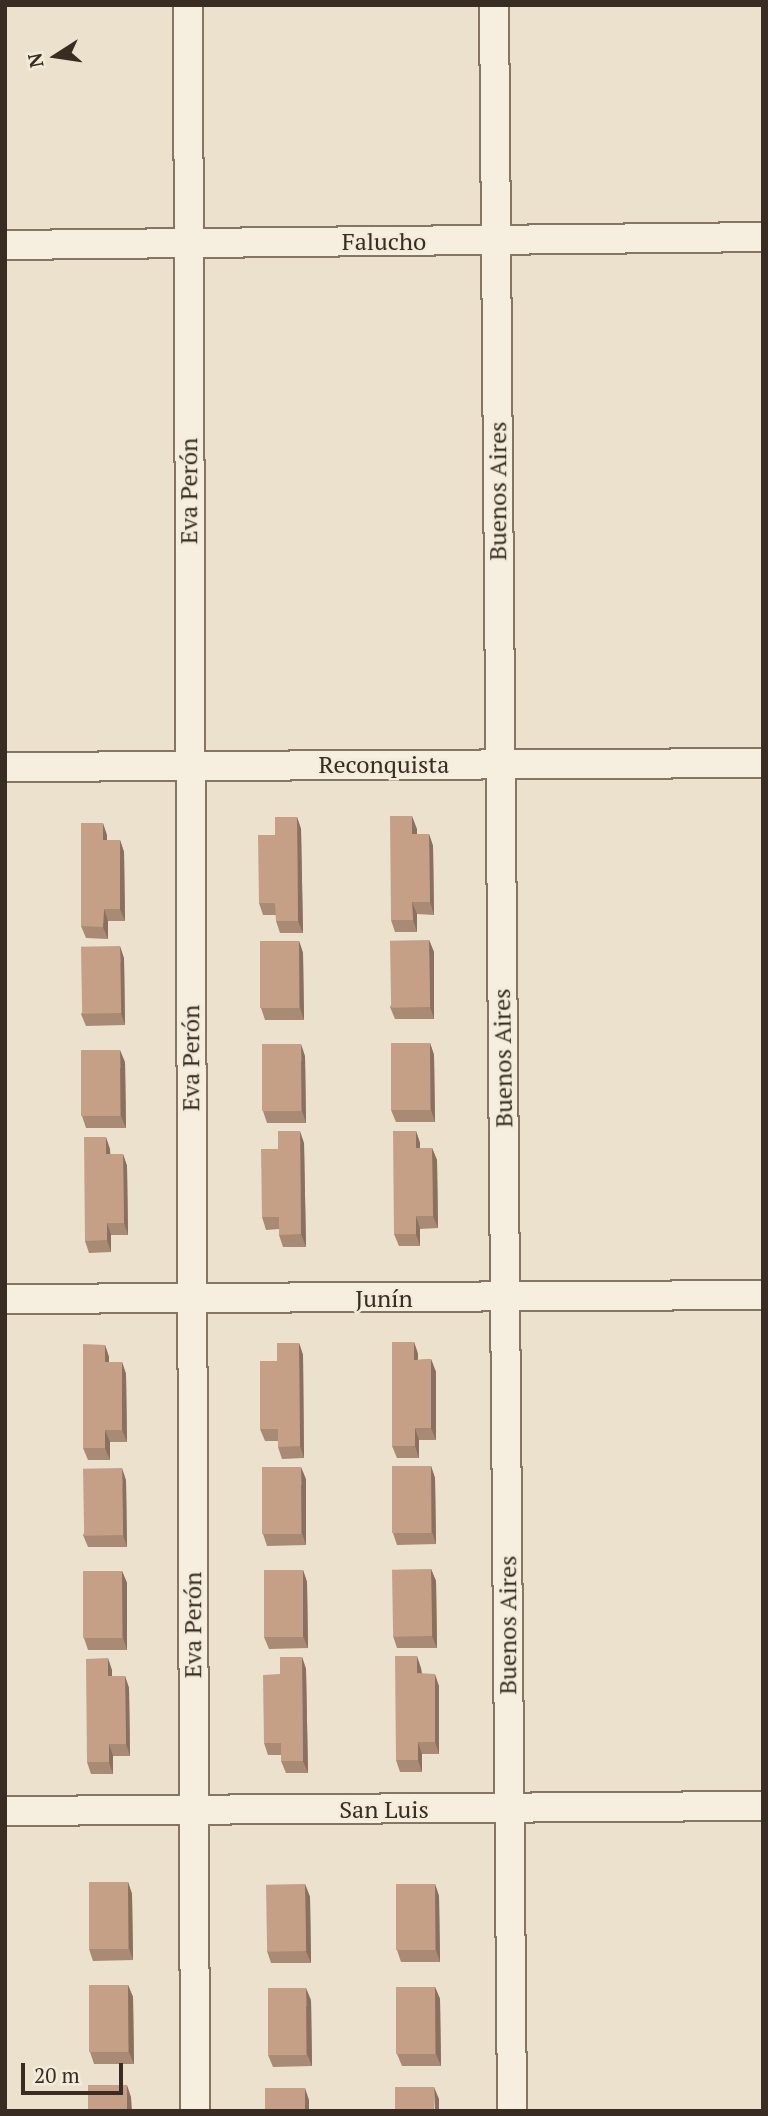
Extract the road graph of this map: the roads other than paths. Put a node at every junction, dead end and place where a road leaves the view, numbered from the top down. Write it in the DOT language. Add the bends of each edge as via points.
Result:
graph roads {
  1 [pos="188,5"];
  2 [pos="494,5"];
  3 [pos="763,237"];
  4 [pos="496,241"];
  5 [pos="188,243"];
  6 [pos="5,245"];
  7 [pos="763,763"];
  8 [pos="500,764"];
  9 [pos="190,766"];
  10 [pos="5,767"];
  11 [pos="763,1295"];
  12 [pos="5,1299"];
  13 [pos="192,1299"];
  14 [pos="505,1299"];
  15 [pos="763,1807"];
  16 [pos="509,1809"];
  17 [pos="194,1810"];
  18 [pos="5,1811"];
  19 [pos="195,2111"];
  20 [pos="512,2111"];
  1 -- 5 [label="street, Eva Perón"];
  2 -- 4 [label="street, Buenos Aires"];
  3 -- 4 [label="street, Falucho"];
  4 -- 5 [label="street, Falucho"];
  4 -- 8 [label="street, Buenos Aires"];
  5 -- 6 [label="street, Falucho"];
  5 -- 9 [label="street, Eva Perón"];
  7 -- 8 [label="street, Reconquista"];
  8 -- 9 [label="street, Reconquista"];
  8 -- 14 [label="street, Buenos Aires"];
  9 -- 10 [label="street, Reconquista"];
  9 -- 13 [label="street, Eva Perón"];
  11 -- 14 [label="street, Junín"];
  12 -- 13 [label="street, Junín"];
  13 -- 14 [label="street, Junín"];
  13 -- 17 [label="street, Eva Perón"];
  14 -- 16 [label="street, Buenos Aires"];
  15 -- 16 [label="street, San Luis"];
  16 -- 17 [label="street, San Luis"];
  16 -- 20 [label="street, Buenos Aires"];
  17 -- 18 [label="street, San Luis"];
  17 -- 19 [label="street, Eva Perón"];
}
